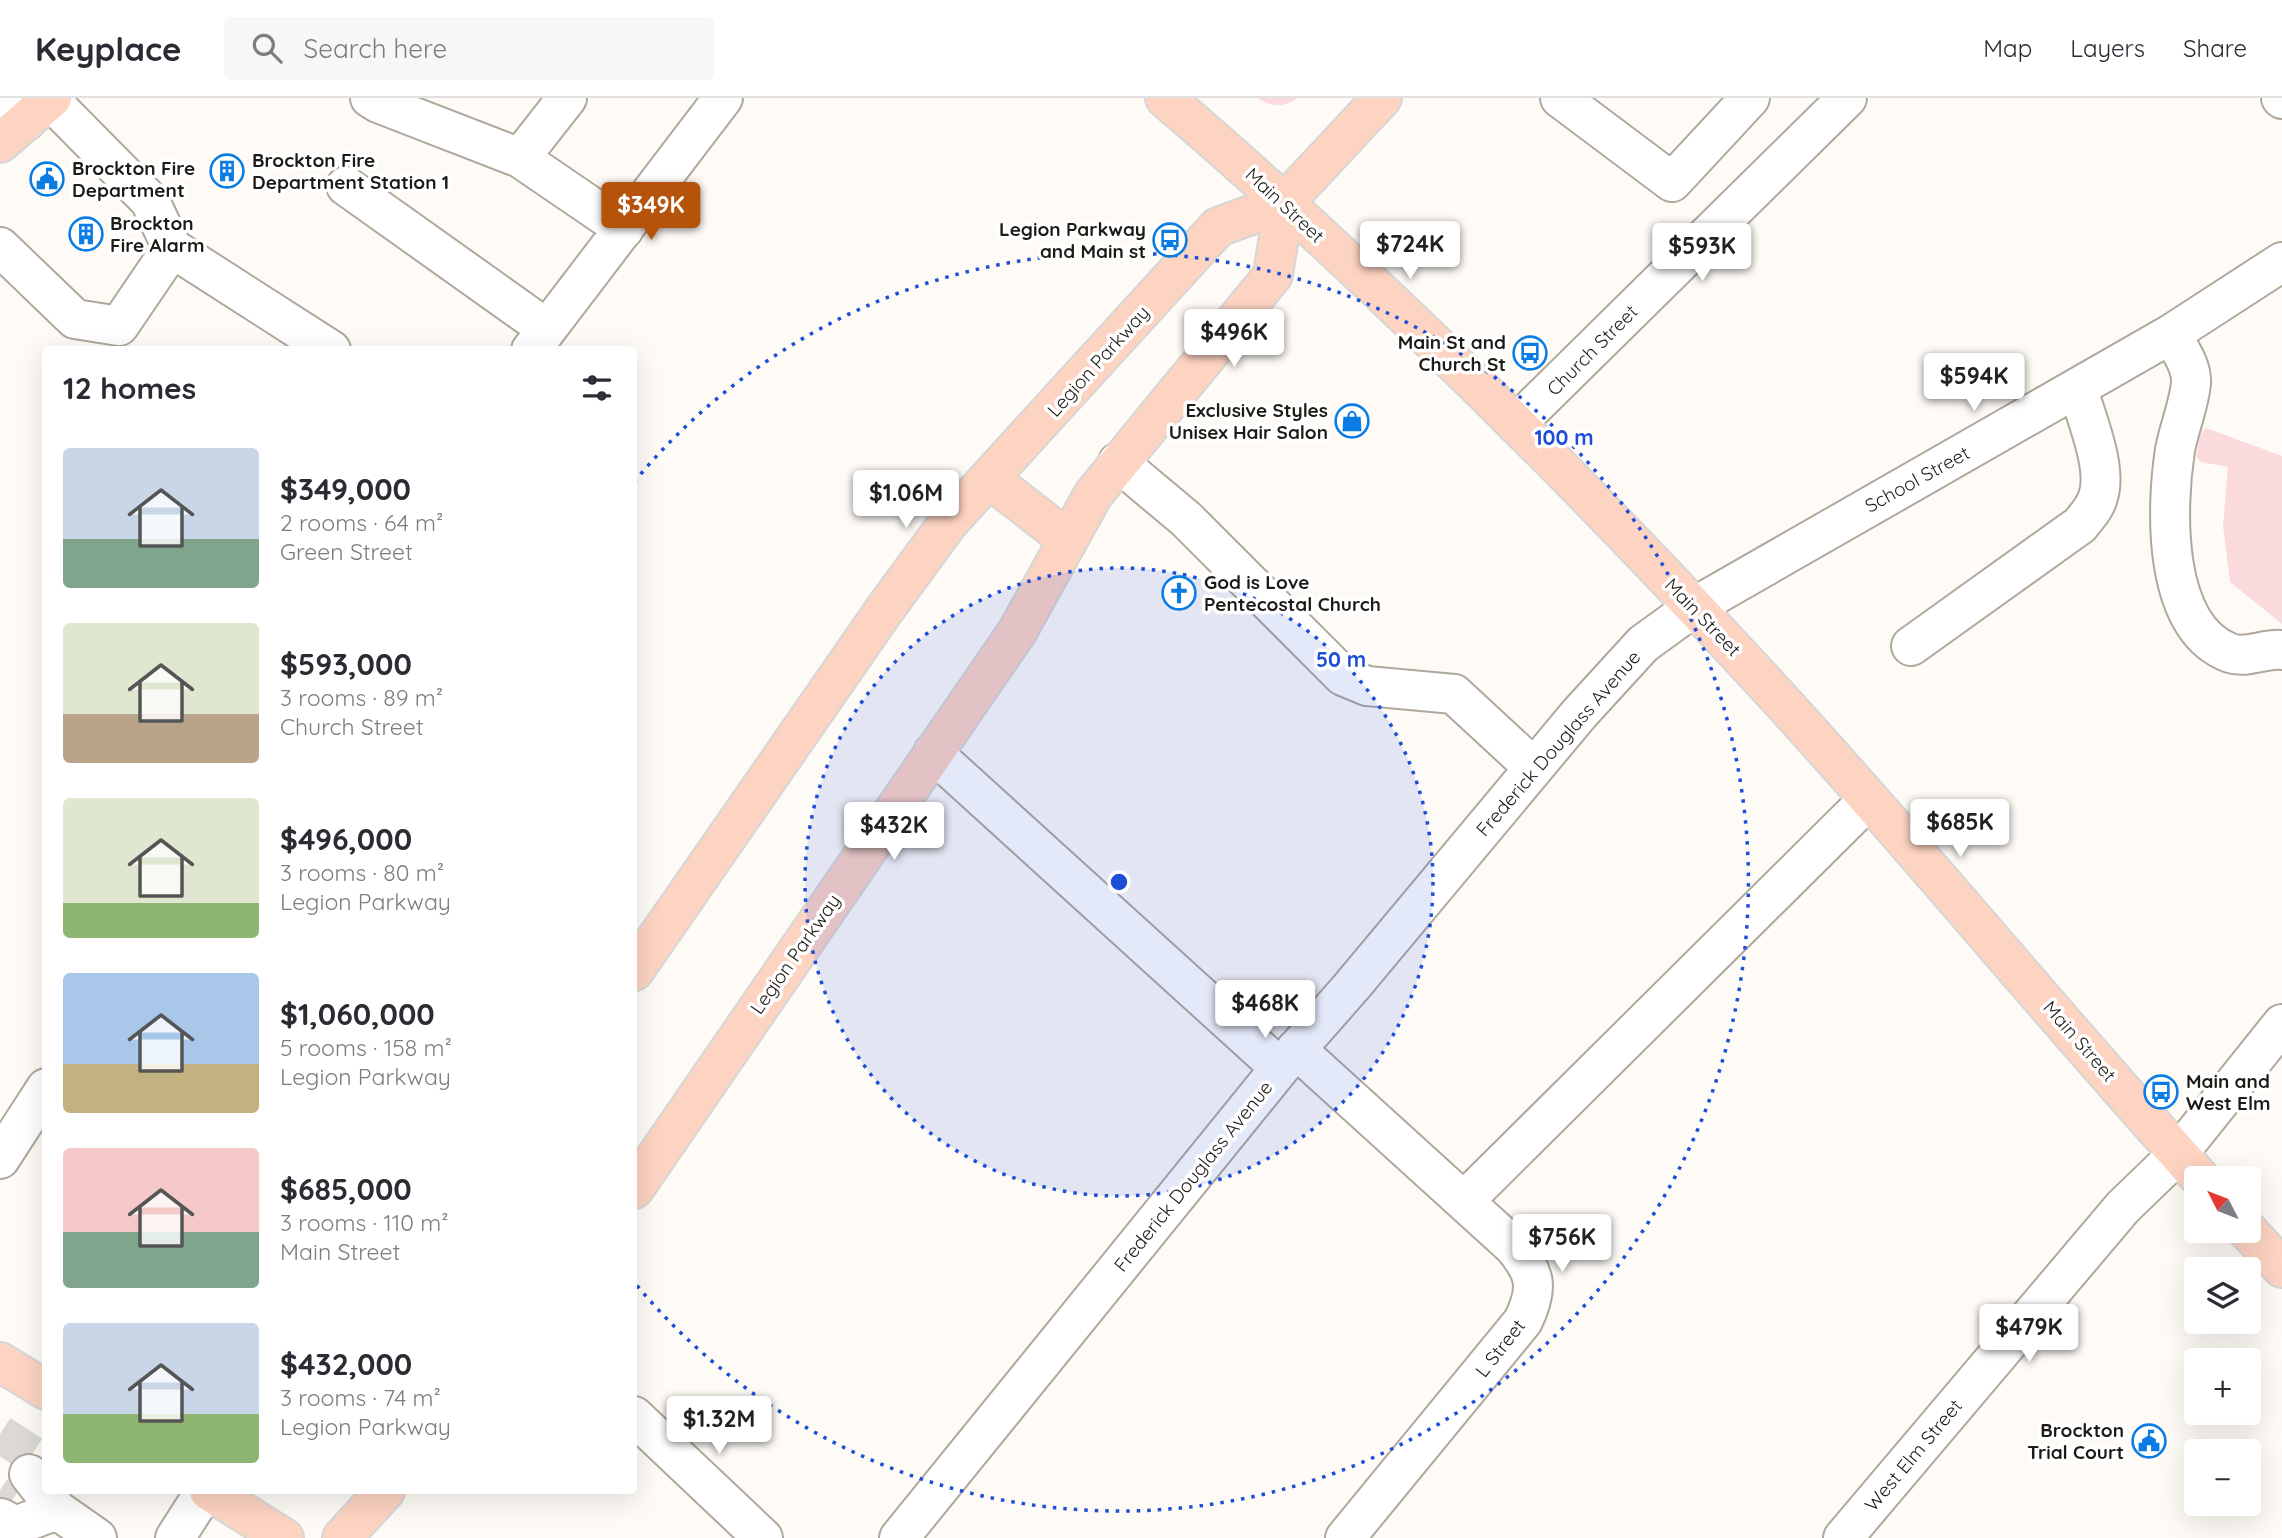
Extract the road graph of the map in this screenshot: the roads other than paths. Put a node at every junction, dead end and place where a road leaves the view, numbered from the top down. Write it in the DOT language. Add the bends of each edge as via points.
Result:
graph roads {
  1 [pos="370,98"];
  2 [pos="567,98"];
  3 [pos="723,98"];
  4 [pos="1165,98"];
  5 [pos="1382,98"];
  6 [pos="1560,98"];
  7 [pos="1750,98"];
  8 [pos="1847,98"];
  9 [pos="25,113"];
  10 [pos="520,158"];
  11 [pos="346,186"];
  12 [pos="1284,203"];
  13 [pos="624,229"];
  14 [pos="0,247"];
  15 [pos="172,248"];
  16 [pos="2282,262"];
  17 [pos="2171,334"];
  18 [pos="539,339"];
  19 [pos="325,346"];
  20 [pos="2078,389"];
  21 [pos="1516,425"];
  22 [pos="1118,462"];
  23 [pos="990,480"];
  24 [pos="1068,540"];
  25 [pos="1694,607"];
  26 [pos="1912,646"];
  27 [pos="2282,650"];
  28 [pos="933,753"];
  29 [pos="1534,768"];
  30 [pos="1868,800"];
  31 [pos="637,967"];
  32 [pos="2282,1024"];
  33 [pos="1288,1058"];
  34 [pos="42,1094"];
  35 [pos="0,1159"];
  36 [pos="2189,1166"];
  37 [pos="2184,1169"];
  38 [pos="637,1185"];
  39 [pos="1464,1201"];
  40 [pos="2259,1243"];
  41 [pos="2282,1268"];
  42 [pos="0,1362"];
  43 [pos="42,1388"];
  44 [pos="637,1419"];
  45 [pos="50,1494"];
  46 [pos="219,1494"];
  47 [pos="382,1494"];
  48 [pos="97,1538"];
  49 [pos="175,1538"];
  50 [pos="284,1538"];
  51 [pos="342,1538"];
  52 [pos="763,1538"];
  53 [pos="899,1538"];
  54 [pos="1345,1538"];
  55 [pos="1843,1538"];
  1 -- 10 [label="street"];
  2 -- 10 [label="street"];
  3 -- 13 [label="street"];
  4 -- 12 [label="main road, Main Street"];
  5 -- 12 [label="main road"];
  6 -- 7 [label="street" via="1672,182"];
  8 -- 21 [label="street, Church Street"];
  9 -- 15 [label="street" via="150,201"];
  10 -- 13 [label="street"];
  11 -- 18 [label="street"];
  12 -- 21 [label="main road, Main Street"];
  12 -- 22 [label="main road, Legion Parkway" via="1273,275"];
  12 -- 23 [label="main road, Legion Parkway" via="1218,227"];
  13 -- 18 [label="street"];
  14 -- 15 [label="street" via="75,319 120,326"];
  15 -- 19 [label="street"];
  16 -- 17 [label="street, School Street"];
  17 -- 20 [label="street, School Street"];
  17 -- 27 [label="street" via="2191,382 2170,497 2180,591 2196,626 2219,647 2242,655"];
  20 -- 25 [label="street, School Street"];
  20 -- 26 [label="street" via="2100,469 2099,496 2093,510 2080,525"];
  21 -- 25 [label="main road, Main Street"];
  22 -- 24 [label="main road, Legion Parkway"];
  22 -- 29 [label="street" via="1186,519 1343,676 1367,686 1454,694"];
  23 -- 24 [label="main road"];
  23 -- 31 [label="main road, Legion Parkway" via="948,523 885,609"];
  24 -- 28 [label="main road, Legion Parkway" via="1017,632"];
  25 -- 29 [label="street, Frederick Douglass Avenue" via="1643,644"];
  25 -- 30 [label="main road, Main Street"];
  28 -- 33 [label="street, L Street"];
  28 -- 38 [label="main road, Legion Parkway"];
  29 -- 33 [label="street, Frederick Douglass Avenue"];
  30 -- 36 [label="main road, Main Street"];
  30 -- 39 [label="street"];
  32 -- 36 [label="street, West Elm Street"];
  33 -- 39 [label="street, L Street"];
  33 -- 53 [label="street, Frederick Douglass Avenue"];
  34 -- 35 [label="street"];
  37 -- 55 [label="street, West Elm Street" via="2123,1207"];
  39 -- 54 [label="street, L Street" via="1528,1264 1535,1284 1532,1302 1523,1321"];
  40 -- 41 [label="main road"];
  42 -- 43 [label="main road"];
  44 -- 52 [label="street"];
  45 -- 48 [label="street"];
  46 -- 49 [label="street"];
  46 -- 50 [label="main road"];
  47 -- 51 [label="main road"];
}
